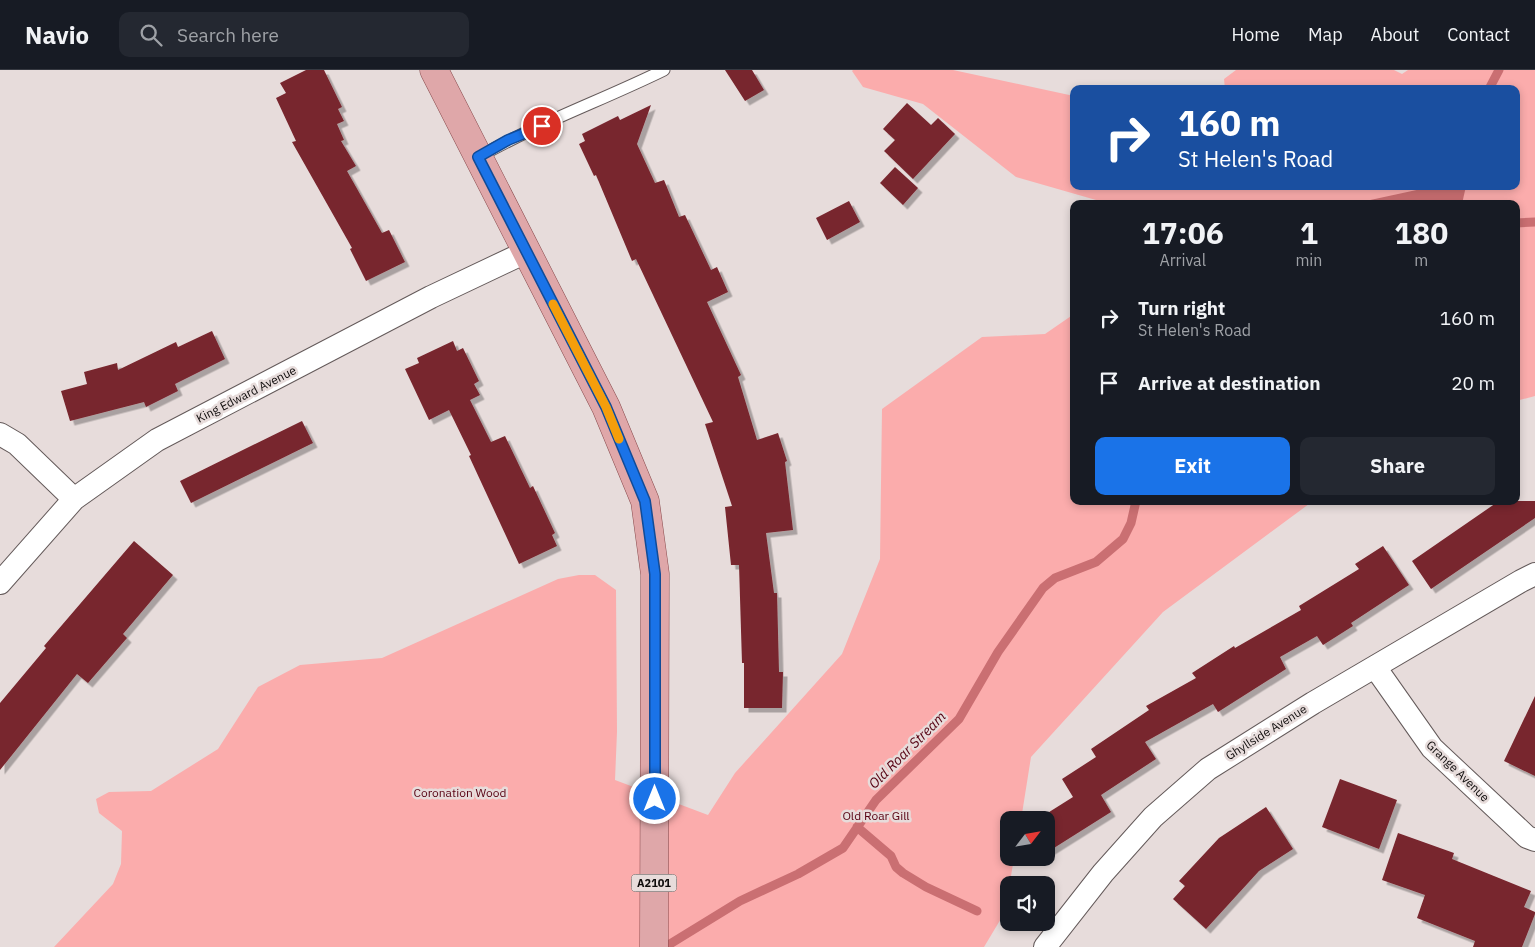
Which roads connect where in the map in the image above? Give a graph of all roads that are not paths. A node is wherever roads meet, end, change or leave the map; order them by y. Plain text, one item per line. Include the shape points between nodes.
1 (434, 70) edge
2 (664, 70) edge
3 (478, 157) junction
4 (526, 252) junction
5 (0, 434) edge
6 (74, 499) junction
7 (1535, 574) edge
8 (0, 583) edge
9 (1375, 667) junction
10 (1535, 840) edge
11 (654, 947) edge
12 (1045, 947) edge

1 - 3 main road, A2101
2 - 3 lane via 508,140
3 - 4 main road, A2101
4 - 6 street, King Edward Avenue via 431,297 157,440
4 - 11 main road, A2101 via 606,407 645,501 655,574
5 - 6 street via 17,444
6 - 8 street, King Edward Avenue
7 - 9 street, Ghyllside Avenue
9 - 10 street, Grange Avenue via 1432,748
9 - 12 street, Ghyllside Avenue via 1208,769 1153,817 1103,873

